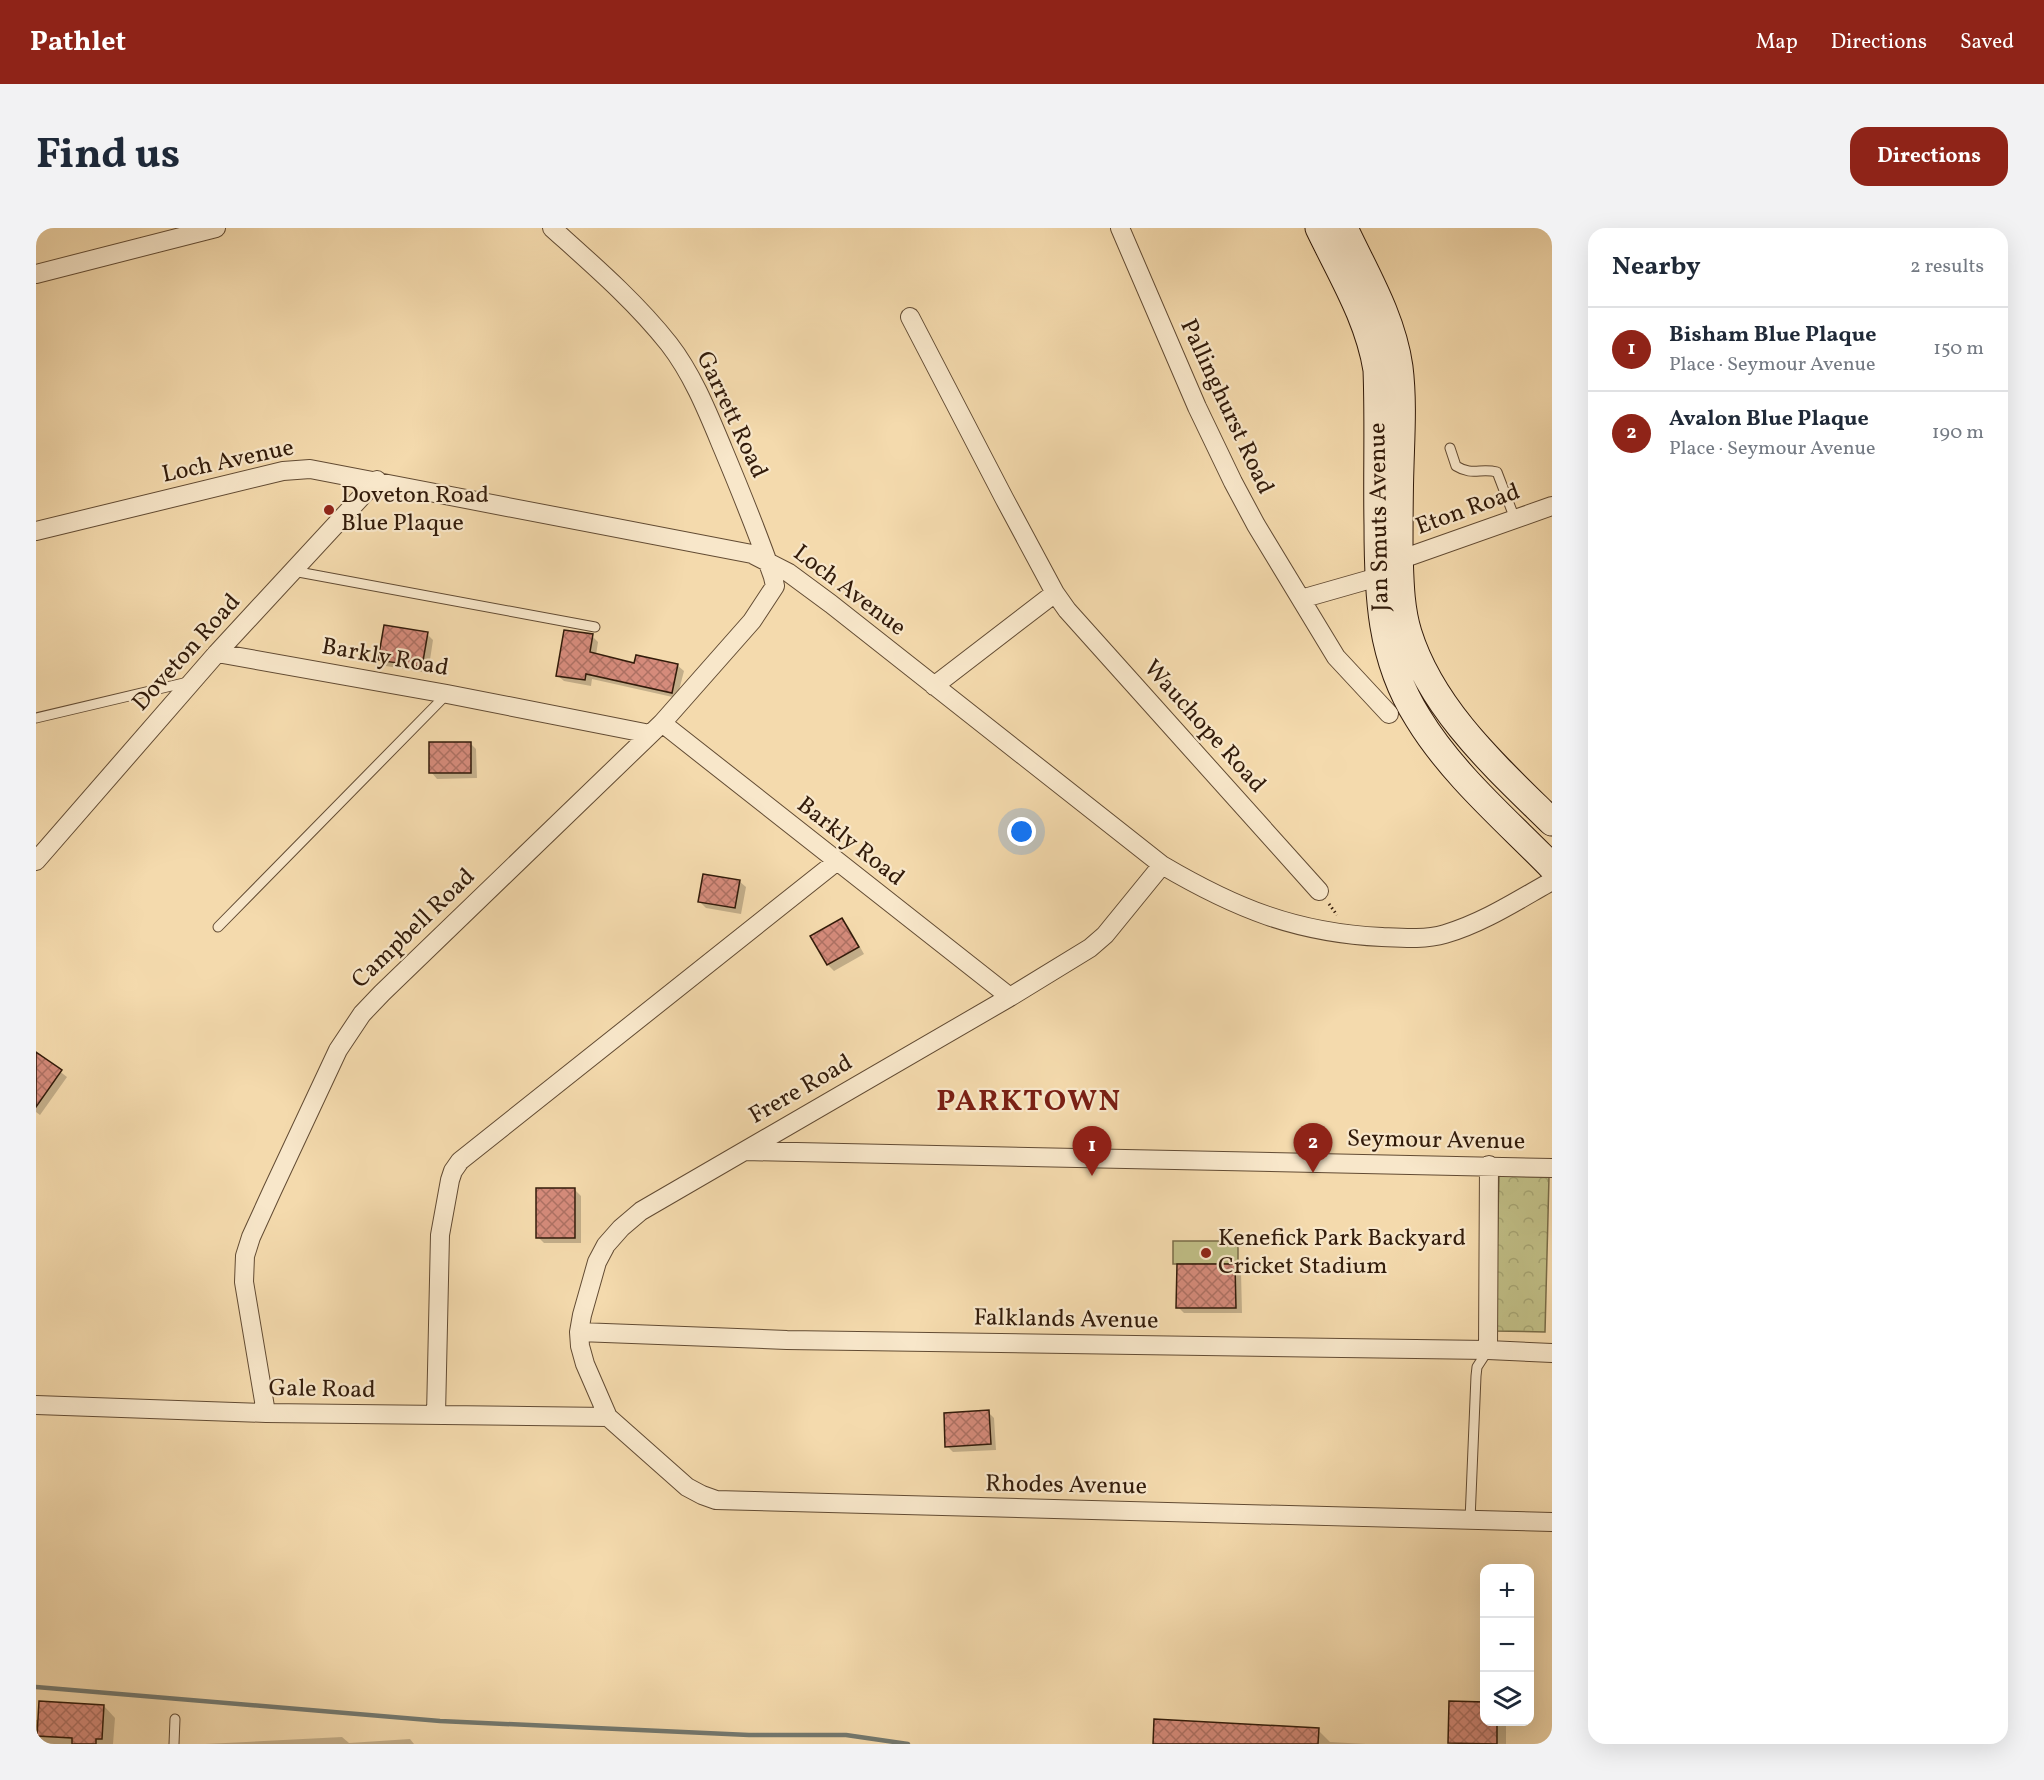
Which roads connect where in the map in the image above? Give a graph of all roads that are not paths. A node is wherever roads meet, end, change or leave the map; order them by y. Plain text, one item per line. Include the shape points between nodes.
1 (216, 228) edge
2 (552, 228) edge
3 (1120, 228) edge
4 (1319, 228) edge
5 (1344, 228) edge
6 (36, 274) edge
7 (910, 318) dead end
8 (1450, 448) dead end
9 (377, 480) junction
10 (1552, 506) edge
11 (1515, 519) junction
12 (36, 531) edge
13 (1400, 560) junction
14 (768, 561) junction
15 (293, 571) junction
16 (1378, 577) junction
17 (1055, 593) junction
18 (1301, 600) junction
19 (595, 627) dead end
20 (217, 652) junction
21 (193, 681) junction
22 (934, 686) junction
23 (447, 694) junction
24 (1389, 714) dead end
25 (36, 718) edge
26 (656, 729) junction
27 (1552, 822) edge
28 (36, 861) edge
29 (837, 862) junction
30 (1162, 866) junction
31 (1552, 867) edge
32 (1552, 881) edge
33 (1319, 891) dead end
34 (218, 927) dead end
35 (1010, 997) junction
36 (744, 1151) junction
37 (1489, 1165) junction
38 (1552, 1168) edge
39 (579, 1332) junction
40 (1488, 1350) junction
41 (1552, 1353) edge
42 (36, 1405) edge
43 (266, 1413) junction
44 (436, 1415) junction
45 (608, 1417) junction
46 (1470, 1520) junction
47 (1552, 1522) edge
48 (175, 1719) dead end
49 (174, 1744) edge

1 - 6 street
2 - 14 street, Garrett Road via 599,270 670,345 702,399
3 - 18 street, Pallinghurst Road via 1233,483
4 - 16 main road, Jan Smuts Avenue via 1362,317 1377,370
5 - 13 main road, Jan Smuts Avenue via 1384,313 1397,358 1401,415
7 - 17 street, Wauchope Road
8 - 11 lane via 1456,466 1465,472 1497,472
9 - 12 street, Loch Avenue via 297,469
9 - 14 street, Loch Avenue via 715,546
9 - 15 street, Doveton Road
10 - 11 street, Eton Road
11 - 13 street, Eton Road
13 - 27 main road, Jan Smuts Avenue via 1401,600 1408,633 1430,682 1493,764
14 - 22 street, Loch Avenue via 831,604
14 - 26 street, Campbell Road via 775,586 772,592 752,621
15 - 19 lane
15 - 20 street, Doveton Road
16 - 18 street
16 - 31 main road, Jan Smuts Avenue via 1381,617 1390,651 1404,694 1417,717 1466,779
17 - 22 street
17 - 33 street, Wauchope Road
18 - 24 street, Pallinghurst Road via 1336,657
20 - 21 street, Doveton Road
20 - 23 street, Barkly Road
21 - 25 lane
21 - 28 street, Doveton Road
22 - 30 street, Loch Avenue
23 - 26 street, Barkly Road
23 - 34 lane
26 - 29 street, Barkly Road
26 - 43 street, Campbell Road via 382,993 338,1050 245,1256 244,1282
29 - 35 street, Barkly Road
29 - 44 street via 460,1161 450,1180 440,1235
30 - 32 street, Loch Avenue via 1244,908 1287,924 1353,936 1394,938 1428,938 1472,924
30 - 35 street, Frere Road via 1105,935
35 - 36 street, Frere Road
36 - 37 street, Seymour Avenue
36 - 39 street, Frere Road via 641,1211 621,1228 597,1262
37 - 38 street, Seymour Avenue
37 - 40 street
39 - 40 street, Falklands Avenue via 787,1340
39 - 45 street, Frere Road via 585,1364
40 - 41 street, Falklands Avenue
40 - 46 lane via 1476,1376
42 - 43 street, Gale Road
43 - 44 street, Gale Road
44 - 45 street, Gale Road
45 - 46 street, Rhodes Avenue via 687,1487 716,1500
46 - 47 street, Rhodes Avenue
48 - 49 lane

